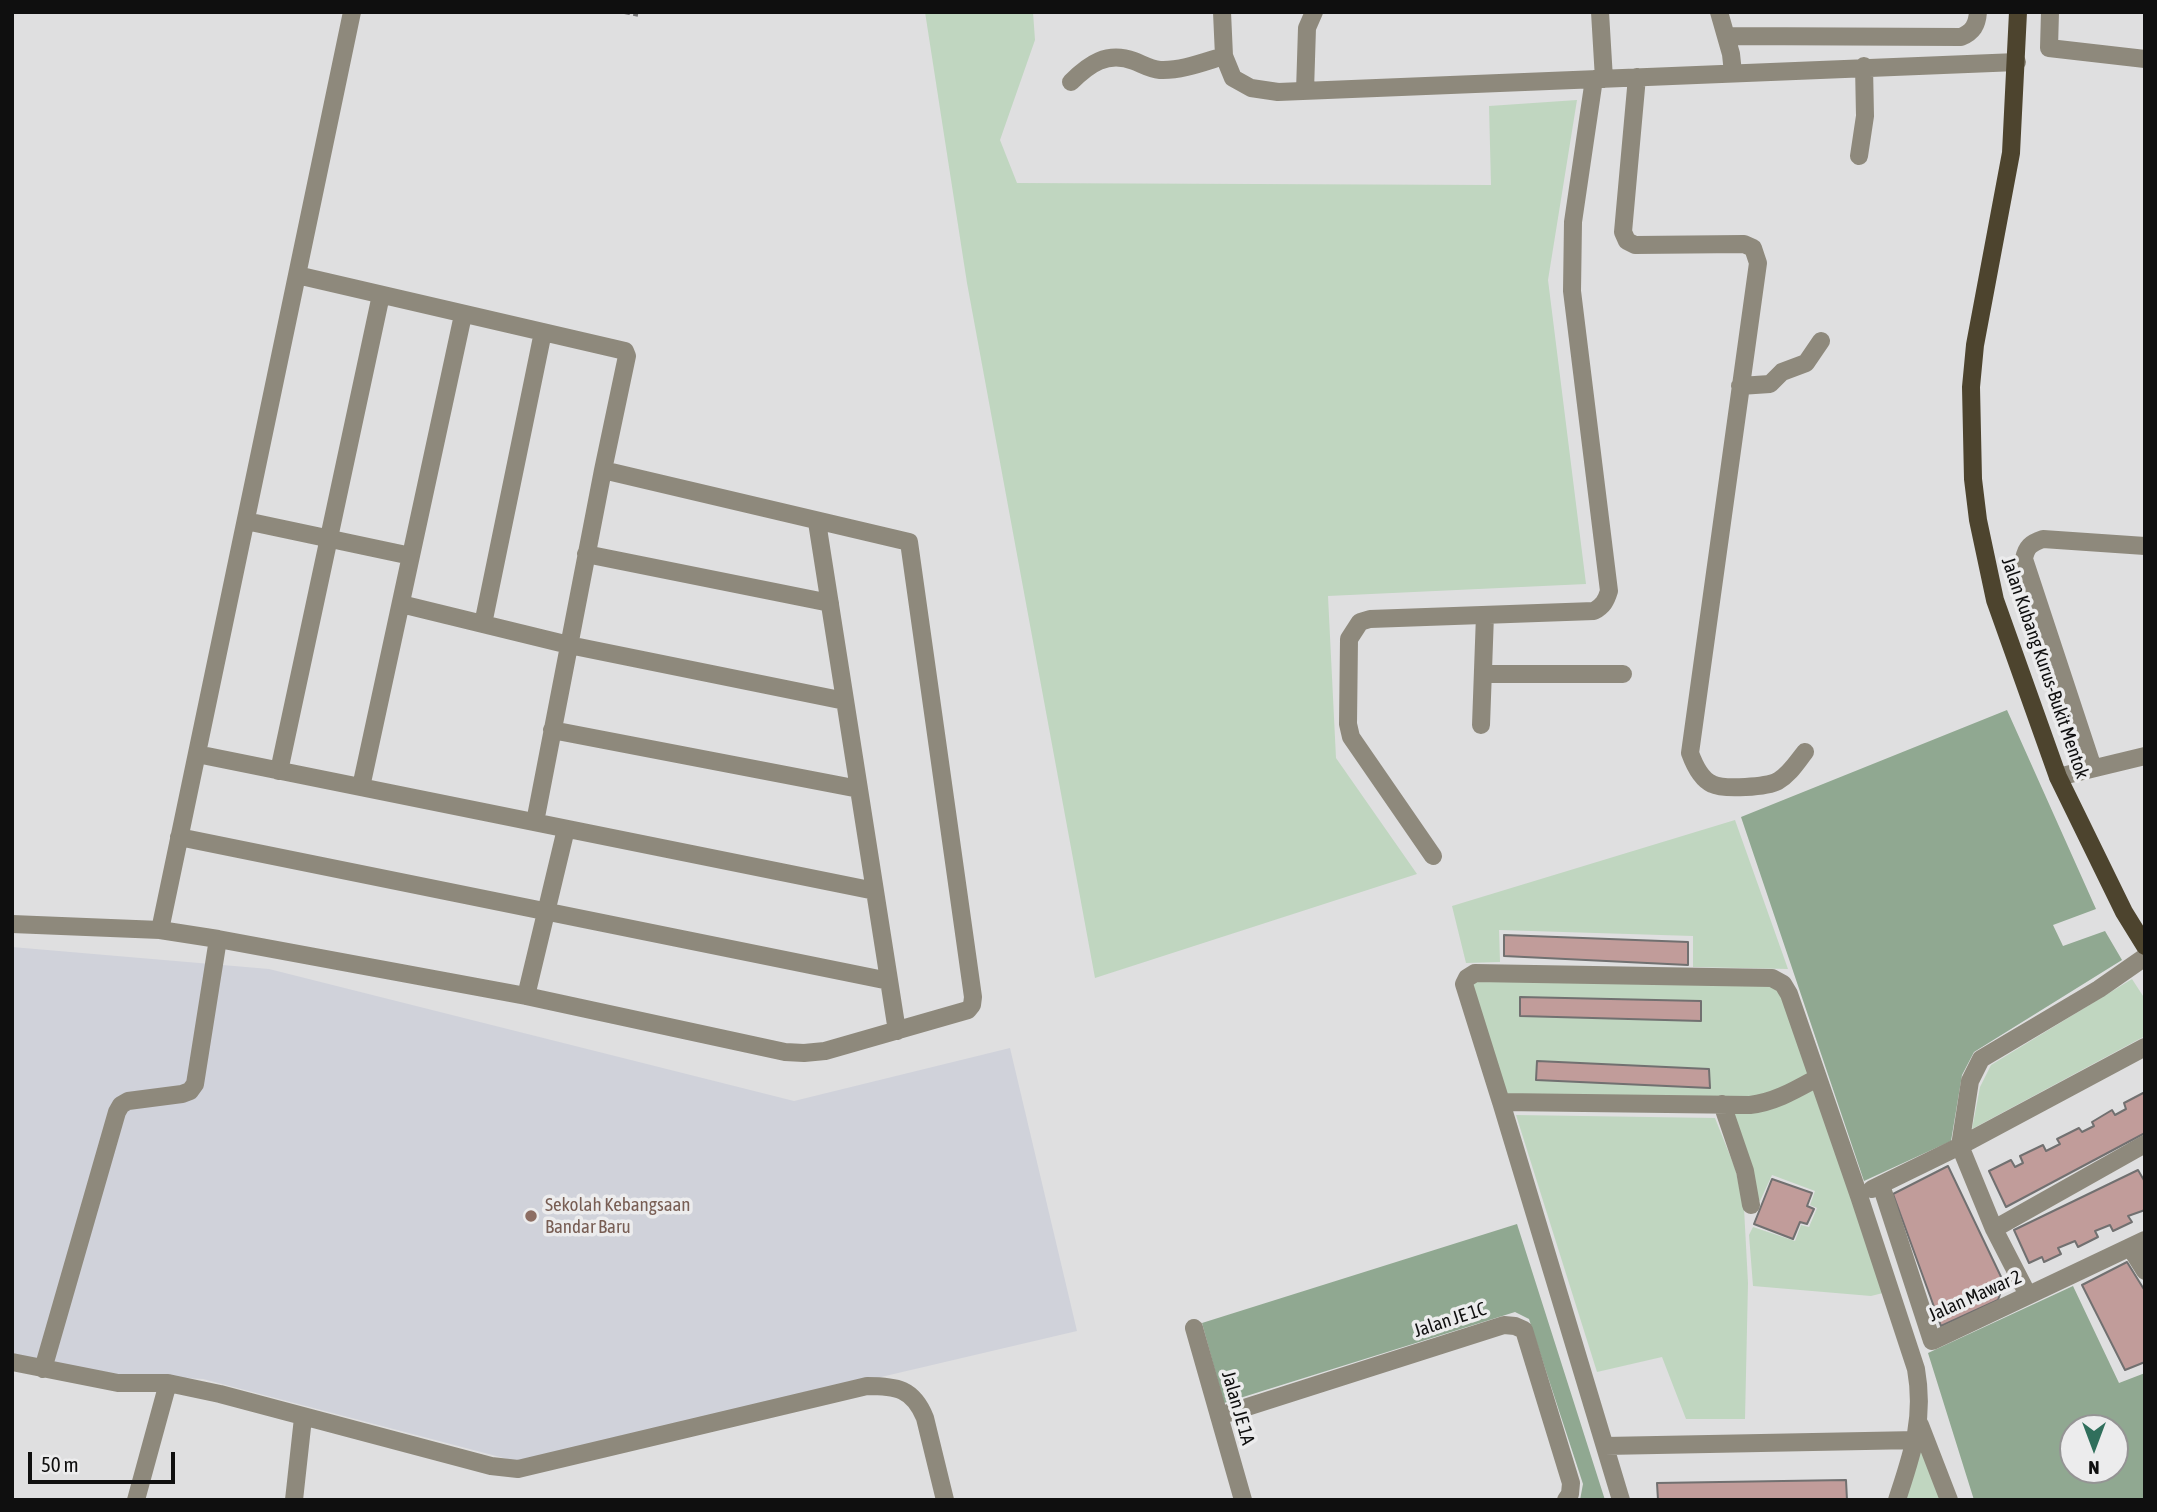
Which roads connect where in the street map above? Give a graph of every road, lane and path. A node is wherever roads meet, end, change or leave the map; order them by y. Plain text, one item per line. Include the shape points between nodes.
1 (352, 12) edge
2 (623, 12) edge
3 (1222, 12) edge
4 (1314, 12) edge
5 (1600, 12) edge
6 (1719, 12) edge
7 (1978, 12) edge
8 (2018, 12) edge
9 (2050, 12) edge
10 (638, 15) dead end
11 (1726, 36) junction
12 (1224, 56) junction
13 (2145, 59) edge
14 (2017, 62) junction
15 (1864, 66) junction
16 (1733, 73) junction
17 (1637, 77) junction
18 (1599, 79) junction
19 (1071, 82) dead end
20 (1305, 92) junction
21 (1859, 156) dead end
22 (298, 275) junction
23 (381, 295) junction
24 (463, 314) junction
25 (543, 332) junction
26 (1821, 341) dead end
27 (1740, 386) junction
28 (603, 470) junction
29 (246, 521) junction
30 (817, 522) junction
31 (329, 539) junction
32 (2145, 546) edge
33 (586, 554) junction
34 (411, 556) junction
35 (830, 603) junction
36 (401, 604) junction
37 (1485, 615) junction
38 (483, 624) junction
39 (569, 645) junction
40 (1483, 674) junction
41 (1623, 674) dead end
42 (845, 701) junction
43 (1481, 725) dead end
44 (552, 730) junction
45 (1805, 752) dead end
46 (197, 754) junction
47 (2145, 756) edge
48 (2093, 768) junction
49 (279, 771) junction
50 (2058, 777) junction
51 (361, 787) junction
52 (859, 789) junction
53 (535, 822) junction
54 (566, 828) junction
55 (179, 837) junction
56 (1433, 856) dead end
57 (875, 891) junction
58 (547, 912) junction
59 (12, 924) edge
60 (160, 929) junction
61 (218, 939) junction
62 (2145, 946) edge
63 (2145, 957) edge
64 (889, 981) junction
65 (526, 996) junction
66 (897, 1031) junction
67 (2145, 1046) edge
68 (1817, 1078) junction
69 (1501, 1102) junction
70 (1722, 1104) junction
71 (2145, 1144) edge
72 (1959, 1146) junction
73 (1881, 1185) junction
74 (1859, 1196) junction
75 (1751, 1205) dead end
76 (1994, 1228) junction
77 (2137, 1243) edge
78 (2145, 1271) edge
79 (2028, 1295) junction
80 (1194, 1328) dead end
81 (12, 1363) edge
82 (43, 1369) junction
83 (168, 1383) junction
84 (1219, 1416) junction
85 (303, 1418) junction
86 (1918, 1420) junction
87 (1917, 1440) junction
88 (1605, 1446) junction
89 (136, 1500) edge
90 (294, 1500) edge
91 (945, 1500) edge
92 (1243, 1500) edge
93 (1566, 1500) edge
94 (1621, 1500) edge
95 (1897, 1500) edge
96 (1949, 1500) edge

1 - 22 street
2 - 10 path
3 - 12 street
4 - 20 street via 1307,28
5 - 18 street
6 - 11 street
7 - 11 street via 1972,32 1962,37
8 - 14 main road, Jalan Kubang Kurus-Bukit Mentok
9 - 13 street via 2049,48
11 - 16 street
12 - 19 street via 1157,70 1125,58 1101,59
12 - 20 street via 1233,78 1251,88
14 - 15 street
14 - 50 main road, Jalan Kubang Kurus-Bukit Mentok via 2011,153 1975,345 1973,480 1995,600
15 - 16 street
15 - 21 street via 1865,116
16 - 17 street
17 - 18 street
17 - 27 street via 1623,232 1635,245 1732,243 1753,248 1758,263
18 - 20 street
18 - 37 street via 1573,222 1572,291 1609,590 1602,606 1594,611
22 - 23 street
22 - 29 street
23 - 24 street
23 - 31 street
24 - 25 street
24 - 34 street
25 - 28 street via 625,351
25 - 38 street
26 - 27 street via 1806,363 1782,372 1770,384
27 - 45 street via 1690,753 1712,785 1727,787 1776,782
28 - 30 street
28 - 33 street
29 - 31 street
29 - 46 street
30 - 35 street
30 - 66 street via 909,541 974,997 968,1010
31 - 34 street
31 - 49 street
32 - 48 street via 2043,539 2026,550 2024,559
33 - 35 street
33 - 39 street
34 - 36 street
35 - 42 street
36 - 38 street
36 - 51 street
37 - 40 street
37 - 56 street via 1370,620 1360,622 1349,639 1351,737
38 - 39 street
39 - 42 street
39 - 44 street
40 - 41 street
40 - 43 street
42 - 52 street
44 - 52 street
44 - 53 street
46 - 49 street
46 - 55 street
47 - 48 street
48 - 50 street
49 - 51 street
50 - 62 main road, Jalan Kubang Kurus-Bukit Mentok via 2123,912
51 - 53 street
52 - 57 street
53 - 54 street
54 - 57 street
54 - 58 street
55 - 58 street
55 - 60 street
57 - 64 street
58 - 64 street
58 - 65 street
59 - 60 street
60 - 61 street
61 - 65 street
61 - 82 street via 195,1084 182,1094 128,1101 117,1112
63 - 72 street via 1981,1059 1970,1081
64 - 66 street
65 - 66 street via 785,1052 825,1051
67 - 72 street
68 - 69 street via 1789,994 1772,978 1475,973 1464,984
68 - 70 street via 1766,1103
68 - 74 street
69 - 70 street
69 - 88 street
70 - 75 street via 1745,1171
71 - 76 street
72 - 73 street
72 - 76 street
73 - 74 street
73 - 79 street, Jalan Mawar 2 via 1933,1341
74 - 86 street via 1916,1369
76 - 79 street
77 - 78 street
77 - 79 street, Jalan Mawar 2
80 - 84 street, Jalan JE 1A
81 - 82 street
82 - 83 street via 118,1383
83 - 85 street
83 - 89 street
84 - 92 street, Jalan JE 1A
84 - 93 street, Jalan JE 1C via 1504,1325 1515,1326 1524,1331 1571,1483
85 - 90 street
85 - 91 street via 518,1469 867,1386 887,1386 912,1396 920,1406
86 - 87 street
86 - 96 street
87 - 88 street
87 - 95 street
88 - 94 street

